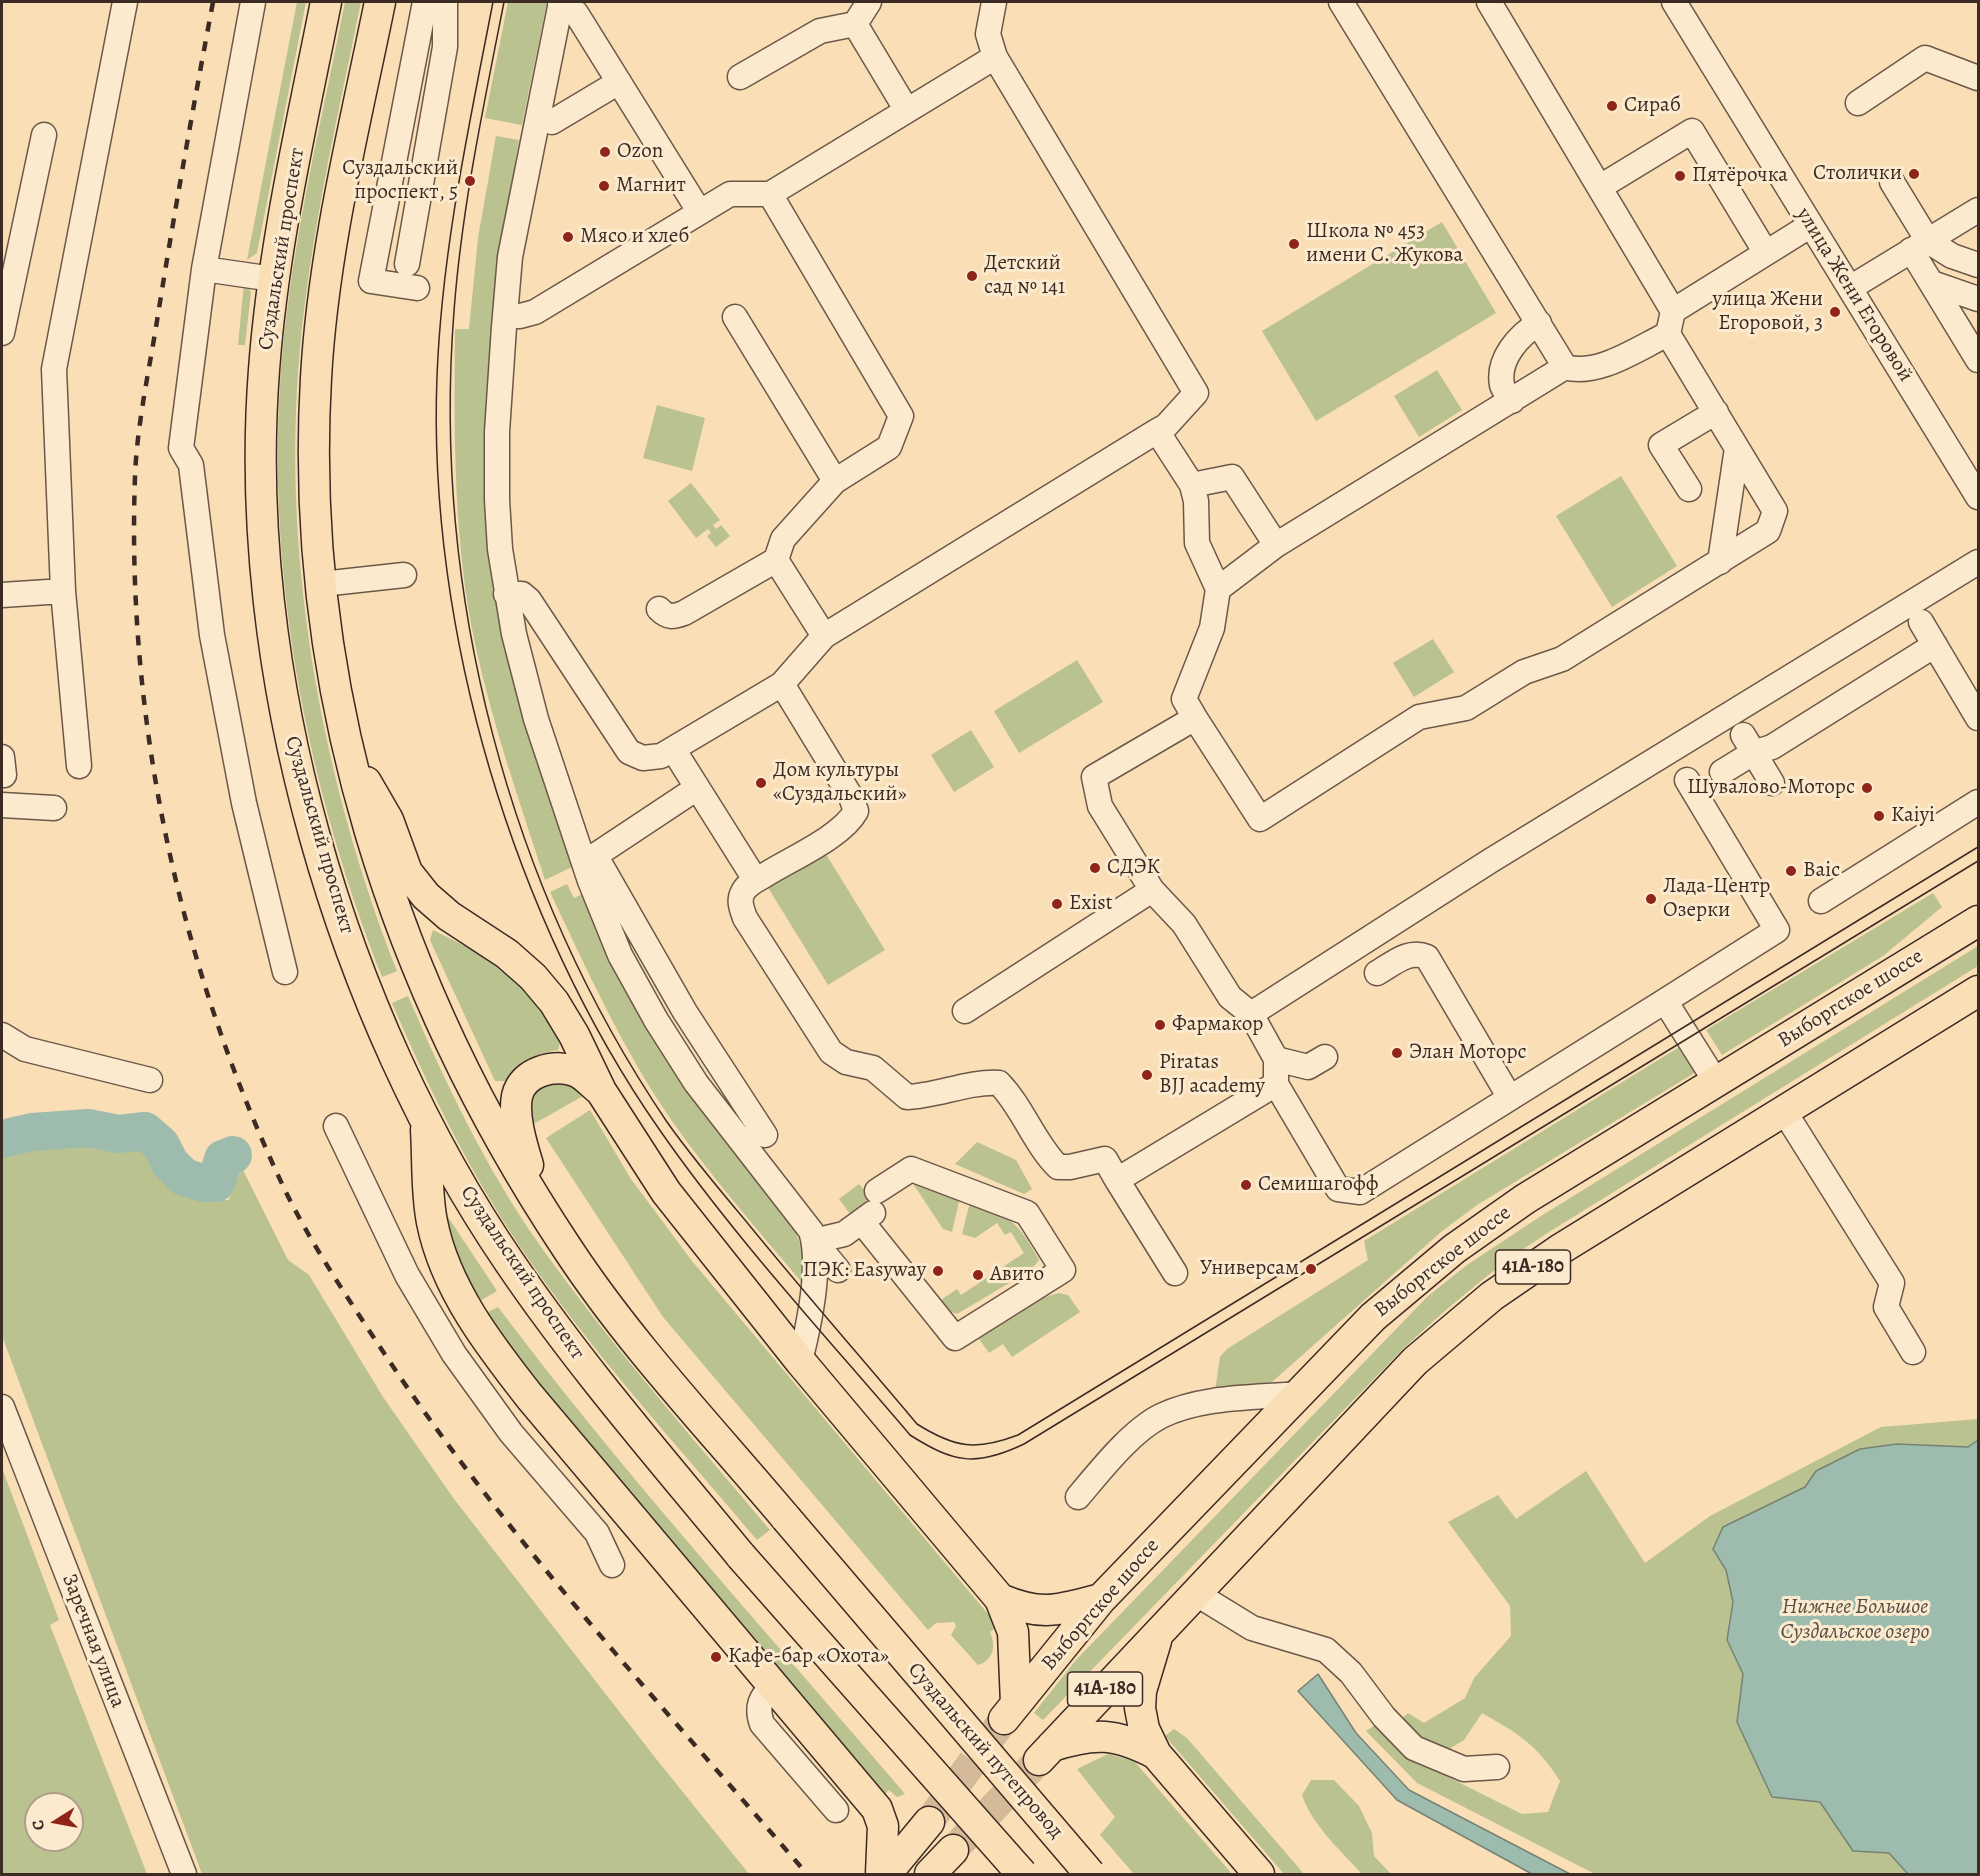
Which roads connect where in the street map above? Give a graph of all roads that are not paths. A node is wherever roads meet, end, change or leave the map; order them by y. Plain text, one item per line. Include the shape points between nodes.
1 (125, 2) edge
2 (253, 2) edge
3 (326, 2) edge
4 (380, 2) edge
5 (425, 2) edge
6 (443, 2) edge
7 (869, 2) edge
8 (994, 2) edge
9 (1341, 2) edge
10 (1489, 2) edge
11 (1674, 2) edge
12 (560, 3) edge
13 (855, 24) junction
14 (995, 57) junction
15 (740, 77) dead end
16 (1978, 78) edge
17 (619, 82) junction
18 (1858, 103) dead end
19 (906, 109) junction
20 (552, 122) dead end
21 (44, 135) dead end
22 (1892, 182) dead end
23 (1600, 187) junction
24 (770, 194) junction
25 (1978, 210) edge
26 (699, 211) junction
27 (1811, 225) junction
28 (1919, 246) junction
29 (1766, 253) junction
30 (407, 264) dead end
31 (1978, 265) edge
32 (204, 269) junction
33 (273, 279) junction
34 (1932, 283) junction
35 (417, 288) dead end
36 (1850, 288) junction
37 (1978, 299) edge
38 (1673, 311) junction
39 (505, 315) junction
40 (735, 317) dead end
41 (1539, 323) junction
42 (2, 333) edge
43 (1668, 334) junction
44 (1978, 360) edge
45 (1565, 366) junction
46 (1512, 401) junction
47 (1716, 412) junction
48 (1157, 431) junction
49 (1737, 448) junction
50 (834, 481) junction
51 (1192, 485) junction
52 (1689, 489) dead end
53 (1978, 496) edge
54 (1275, 545) junction
55 (776, 560) junction
56 (1720, 562) junction
57 (1978, 562) edge
58 (404, 575) dead end
59 (322, 584) junction
60 (1218, 589) junction
61 (63, 591) junction
62 (506, 594) junction
63 (2, 595) edge
64 (659, 609) dead end
65 (1921, 622) dead end
66 (824, 636) junction
67 (1935, 645) junction
68 (782, 684) junction
69 (1975, 703) edge
70 (1195, 718) junction
71 (1748, 744) junction
72 (346, 748) junction
73 (673, 749) junction
74 (79, 766) dead end
75 (1722, 772) dead end
76 (1687, 780) dead end
77 (1772, 783) dead end
78 (697, 788) junction
79 (1978, 802) edge
80 (2, 805) edge
81 (54, 808) dead end
82 (589, 859) junction
83 (750, 873) dead end
84 (1152, 890) junction
85 (1821, 901) dead end
86 (1978, 921) edge
87 (285, 972) dead end
88 (1377, 974) dead end
89 (1978, 991) edge
90 (1665, 1000) junction
91 (965, 1011) dead end
92 (1251, 1014) junction
93 (2, 1035) edge
94 (1325, 1057) dead end
95 (1276, 1059) junction
96 (150, 1080) dead end
97 (1716, 1082) junction
98 (1276, 1084) junction
99 (601, 1091) junction
100 (1510, 1098) junction
101 (1785, 1111) junction
102 (425, 1121) junction
103 (336, 1126) dead end
104 (765, 1135) dead end
105 (1117, 1180) junction
106 (536, 1196) junction
107 (871, 1208) junction
108 (814, 1241) junction
109 (838, 1270) dead end
110 (1175, 1273) dead end
111 (1912, 1352) dead end
112 (800, 1361) junction
113 (1298, 1394) junction
114 (2, 1407) edge
115 (1078, 1497) dead end
116 (625, 1509) junction
117 (597, 1533) junction
118 (612, 1565) dead end
119 (1195, 1593) junction
120 (1000, 1599) junction
121 (1101, 1599) junction
122 (1158, 1632) junction
123 (774, 1685) junction
124 (1156, 1754) junction
125 (1497, 1767) dead end
126 (836, 1810) dead end
127 (929, 1822) tunnel mouth
128 (953, 1850) tunnel mouth
129 (184, 1875) edge
130 (881, 1875) edge
131 (886, 1875) edge
132 (930, 1875) edge
133 (1022, 1875) edge
134 (1090, 1875) edge
135 (1259, 1875) edge

1 - 61 street via 54,369
2 - 32 street
3 - 33 main road, Суздальский проспект
4 - 59 main road via 322,315 313,446
5 - 35 street via 371,281
6 - 30 street via 444,47
7 - 13 street
8 - 14 street via 988,34
9 - 41 street
10 - 23 street
11 - 27 street, улица Жени Егоровой
12 - 17 street via 576,13
12 - 39 street via 510,257
13 - 15 street via 820,31
13 - 19 street
14 - 19 street
14 - 48 street via 1196,393
16 - 18 street via 1925,58
17 - 20 street
17 - 26 street
19 - 24 street
21 - 42 street
22 - 28 street
23 - 29 street via 1692,131
23 - 38 street
24 - 26 street via 730,194
24 - 50 street via 900,416 889,447
25 - 28 street
26 - 39 street via 535,312
27 - 29 street
27 - 36 street, улица Жени Егоровой
28 - 31 street
28 - 34 street
28 - 36 street
29 - 38 street
32 - 33 street
32 - 87 street via 181,448 191,465 212,635 244,802
33 - 102 main road, Суздальский проспект via 263,371 262,519 285,705 301,782 353,956
34 - 37 street
34 - 44 street
36 - 53 street, улица Жени Егоровой
38 - 43 street
39 - 62 street via 497,500
40 - 50 street
41 - 45 street
41 - 46 street via 1511,348 1503,369 1502,386
43 - 45 street via 1601,366 1577,370
43 - 47 street
45 - 46 street
46 - 54 street
47 - 49 street
47 - 52 street via 1661,445
48 - 51 street
48 - 66 street
49 - 56 street
49 - 56 street via 1774,511 1768,531
50 - 55 street via 783,540
51 - 54 street via 1232,477
51 - 60 street via 1197,543
54 - 60 street
55 - 64 street via 684,613 666,616
55 - 66 street
56 - 70 street via 1562,659 1524,672 1466,708 1419,717 1260,819
57 - 92 street via 1490,861
58 - 59 street
59 - 72 main road
60 - 70 street via 1212,628 1184,699
61 - 63 street
61 - 74 street
62 - 73 street via 522,594 529,600 628,752 643,758 661,756
62 - 82 street via 536,719
65 - 67 street
66 - 68 street
67 - 69 street
67 - 71 street via 1772,747
68 - 73 street
68 - 105 street via 856,811 850,822 755,881 743,891 740,904 745,918 831,1052 846,1062 873,1068 907,1097 983,1082 999,1083 1058,1167 1105,1159
70 - 84 street via 1094,777 1100,806
71 - 75 street
71 - 77 street
72 - 99 main road via 388,820 407,872 449,916 507,954 533,977 569,1027
72 - 106 main road via 403,937 487,1113
73 - 78 street
76 - 90 street via 1777,930
78 - 82 street
78 - 83 street
79 - 85 street
80 - 81 street
82 - 104 street
82 - 108 street via 620,955 656,1020 696,1083 811,1231
84 - 91 street
84 - 92 street via 1184,924 1230,997
86 - 97 main road, Выборгское шоссе / 41А-180
88 - 100 street via 1407,955 1418,953 1427,957
89 - 101 main road, 41А-180
90 - 97 street
90 - 100 street
92 - 95 street
93 - 96 street via 25,1049
94 - 95 street via 1308,1067
95 - 98 street
97 - 113 main road, Выборгское шоссе / 41А-180 via 1525,1199 1454,1249 1373,1317
98 - 100 street via 1338,1189 1360,1192
98 - 105 street
99 - 106 main road via 578,1072 562,1068 549,1068 523,1083 517,1095 517,1108
99 - 112 main road via 666,1192
101 - 111 street via 1892,1283 1886,1307
101 - 119 main road, 41А-180 via 1559,1250 1492,1296 1415,1361
102 - 116 main road via 432,1222 446,1268 468,1311 498,1356
102 - 133 main road, Суздальский проспект, bridge via 468,1199 550,1320 597,1381 741,1556
103 - 117 street via 407,1275 454,1354 511,1433
105 - 110 street
106 - 134 main road, Суздальский путепровод, bridge via 567,1248 628,1329
107 - 107 street via 955,1338 1063,1270 1027,1213 911,1169
107 - 108 street via 844,1234
108 - 109 street
108 - 112 street via 812,1300
112 - 120 main road
113 - 115 street via 1208,1402 1159,1417 1105,1465
113 - 121 main road, Выборгское шоссе / 41А-180
114 - 129 street, Заречная улица
116 - 117 street
116 - 123 main road via 712,1627
117 - 118 street
119 - 122 main road, 41А-180
119 - 125 street via 1252,1628 1326,1650 1351,1672 1384,1717 1414,1748 1464,1769
120 - 121 main road via 1023,1609 1049,1611
120 - 121 main road, Выборгское шоссе / 41А-180 via 1013,1632 1010,1712
122 - 124 main road via 1140,1708 1144,1729
122 - 124 main road, 41А-180 via 1045,1753 1076,1738 1111,1736
123 - 126 street via 759,1703 762,1724
123 - 130 main road via 877,1809 883,1826
124 - 135 main road
127 - 131 main road
128 - 132 main road

